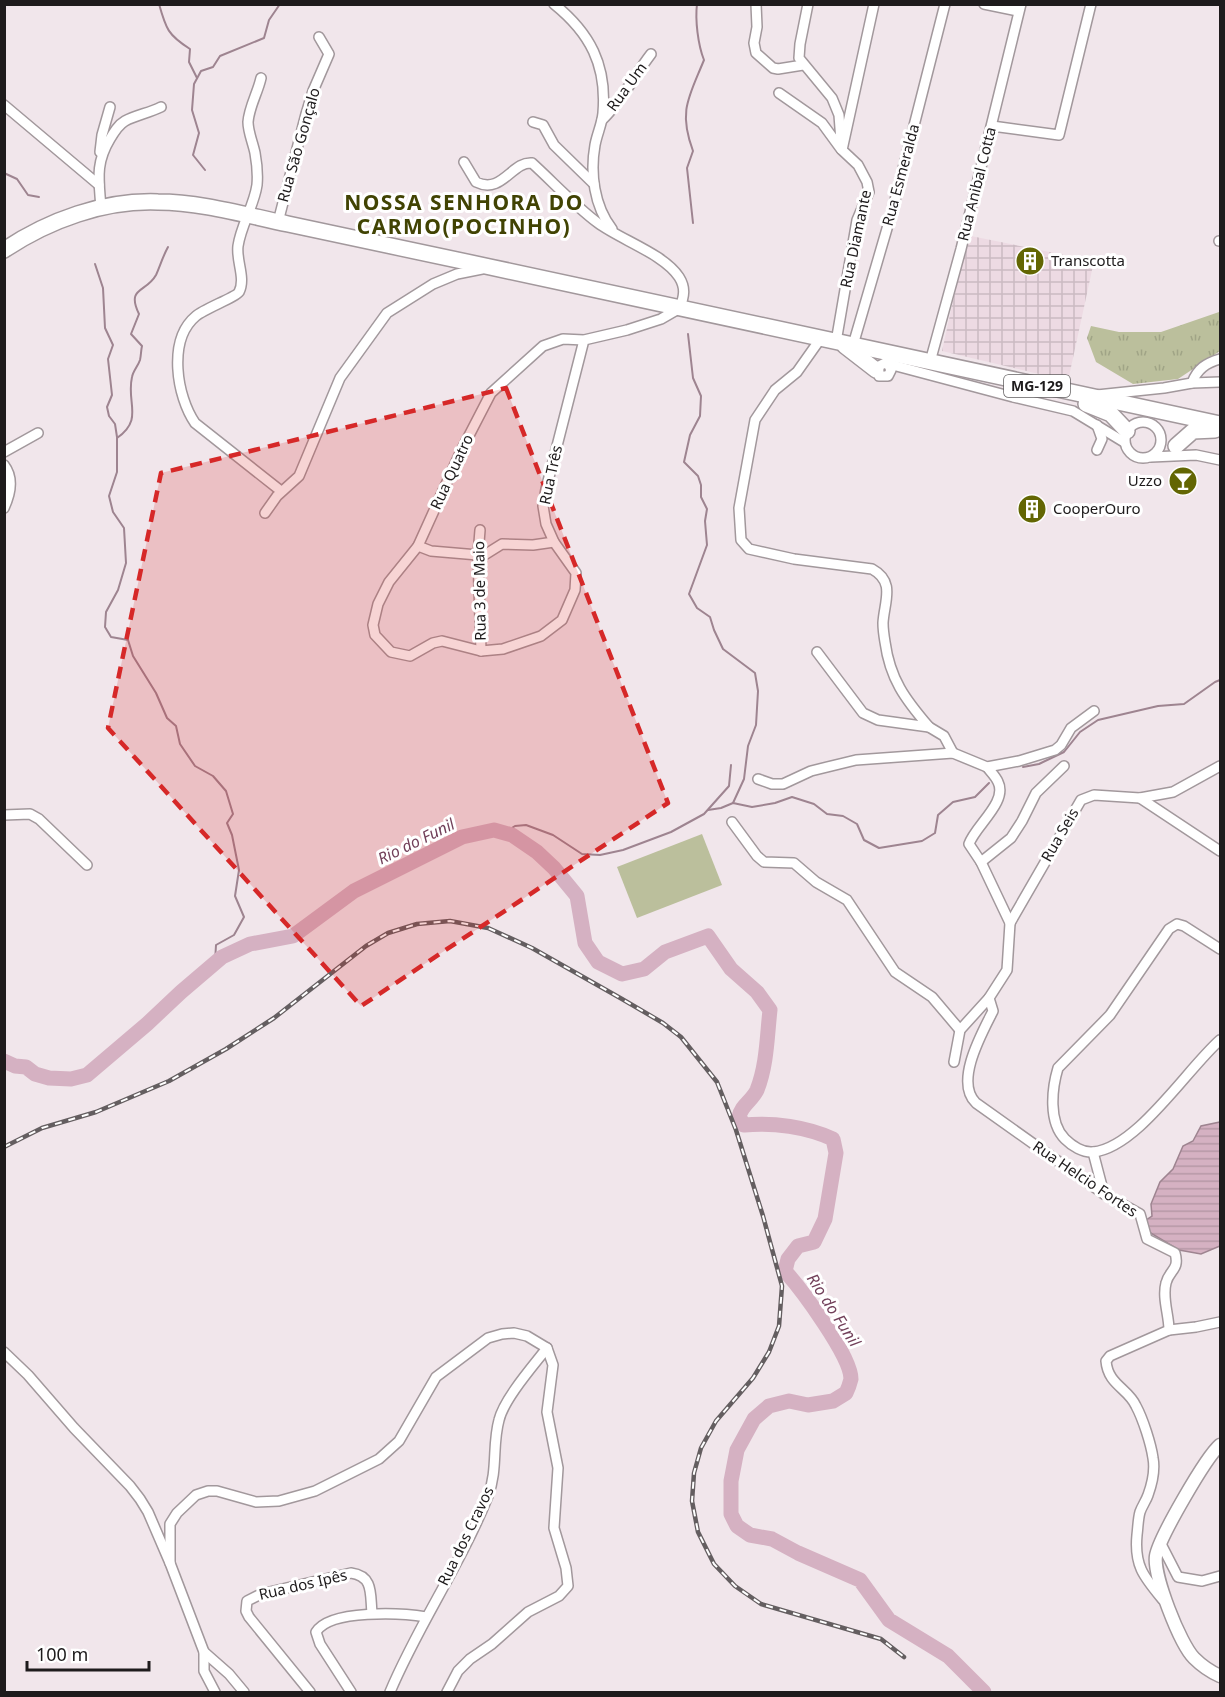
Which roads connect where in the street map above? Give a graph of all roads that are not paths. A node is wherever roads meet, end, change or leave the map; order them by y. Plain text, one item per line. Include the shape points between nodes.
1 (570, 4) edge
2 (756, 4) edge
3 (808, 4) edge
4 (874, 4) edge
5 (945, 4) edge
6 (984, 4) edge
7 (1091, 4) edge
8 (557, 7) edge
9 (1020, 8) edge
10 (319, 37) dead end
11 (651, 54) dead end
12 (803, 65) junction
13 (261, 78) dead end
14 (779, 93) dead end
15 (4, 105) edge
16 (110, 107) dead end
17 (160, 107) dead end
18 (602, 120) junction
19 (534, 122) dead end
20 (992, 126) junction
21 (842, 150) junction
22 (101, 154) junction
23 (464, 162) dead end
24 (594, 184) junction
25 (99, 185) junction
26 (101, 208) junction
27 (247, 215) junction
28 (278, 222) junction
29 (616, 235) junction
30 (4, 250) edge
31 (490, 267) junction
32 (680, 308) junction
33 (584, 340) junction
34 (838, 342) junction
35 (1221, 359) edge
36 (930, 362) junction
37 (885, 369) joint
38 (1221, 382) edge
39 (1192, 383) junction
40 (1035, 386) junction
41 (1086, 396) junction
42 (1148, 409) junction
43 (1099, 417) junction
44 (1221, 424) edge
45 (1221, 430) edge
46 (1193, 431) junction
47 (1124, 432) junction
48 (38, 433) dead end
49 (1161, 438) junction
50 (1176, 446) junction
51 (1097, 450) dead end
52 (4, 452) edge
53 (1196, 455) junction
54 (1150, 457) junction
55 (1221, 460) edge
56 (4, 465) edge
57 (282, 491) junction
58 (4, 508) edge
59 (265, 513) dead end
60 (480, 530) dead end
61 (554, 542) junction
62 (418, 546) junction
63 (478, 557) junction
64 (481, 651) junction
65 (817, 652) dead end
66 (1094, 711) dead end
67 (930, 727) junction
68 (953, 753) junction
69 (1064, 766) dead end
70 (1221, 766) edge
71 (987, 767) junction
72 (758, 779) dead end
73 (1140, 798) junction
74 (4, 815) edge
75 (732, 822) dead end
76 (1221, 851) edge
77 (981, 862) junction
78 (87, 865) dead end
79 (1010, 923) junction
80 (1221, 949) edge
81 (989, 998) junction
82 (960, 1030) junction
83 (1221, 1040) edge
84 (954, 1062) dead end
85 (1093, 1152) junction
86 (1104, 1194) junction
87 (1221, 1322) edge
88 (1168, 1330) junction
89 (547, 1348) junction
90 (4, 1352) edge
91 (1221, 1445) edge
92 (1160, 1542) junction
93 (170, 1563) junction
94 (1221, 1576) edge
95 (1167, 1605) junction
96 (372, 1613) junction
97 (426, 1617) junction
98 (204, 1652) junction
99 (1221, 1677) edge
100 (214, 1692) edge
101 (244, 1692) edge
102 (310, 1692) edge
103 (351, 1692) edge
104 (390, 1692) edge
105 (447, 1692) edge

1 - 8 street
2 - 12 street via 756,52 773,68
3 - 12 street via 799,52
4 - 21 street
5 - 34 street, Rua Esmeralda via 893,208
6 - 9 street
7 - 20 street via 1059,135
8 - 18 street via 579,26 591,44 601,77
9 - 20 street, Rua Anibal Cotta
10 - 28 street, Rua São Gonçalo via 329,54 306,114
11 - 18 street, Rua Um
12 - 21 street via 836,105
13 - 27 street via 248,124 258,172
14 - 21 street, Rua Diamante via 822,123
15 - 25 street
16 - 22 street
17 - 22 street via 118,126
18 - 24 street via 594,152
19 - 24 street via 543,125 554,145
20 - 36 street, Rua Anibal Cotta
21 - 34 street, Rua Diamante via 858,165 869,192 857,220
22 - 25 street
23 - 29 street via 476,182 485,185 532,162 585,213
24 - 29 street via 603,217
25 - 26 street
26 - 27 main road, MG-129 via 158,202
26 - 30 main road, MG-129 via 44,227
27 - 28 main road, MG-129
27 - 57 street via 238,247 238,293 211,306 191,322 184,333 177,372 182,397 195,423
28 - 31 main road, MG-129
29 - 32 street via 667,263 684,289
31 - 32 main road, MG-129
31 - 57 street via 433,284 387,313 340,378 299,476
32 - 33 street, Rua Quatro via 661,319
32 - 34 main road, MG-129
33 - 61 street, Rua Três via 546,489 544,515
33 - 62 street, Rua Quatro via 563,339 543,346 496,387 461,451
34 - 36 main road, MG-129
34 - 37 main road
34 - 67 street via 775,390 755,420 739,508 741,540 749,549 881,573 887,592 883,622 890,666 900,691
35 - 39 street via 1209,362 1196,373
36 - 40 main road, MG-129
37 - 43 street via 905,369
38 - 39 street
39 - 41 street
40 - 41 main road, MG-129
40 - 43 main road
41 - 42 main road, MG-129
42 - 43 main road
42 - 44 main road, MG-129
43 - 47 main road via 1111,414
43 - 51 street via 1102,439
45 - 46 main road
46 - 50 main road
46 - 53 street
47 - 49 street via 1136,423 1149,422 1159,430
47 - 54 street via 1131,455
48 - 52 street
49 - 50 street
49 - 54 street via 1159,448
50 - 53 street
53 - 54 street
53 - 55 street
56 - 58 street via 10,474 11,488
57 - 59 street
60 - 63 street, Rua 3 de Maio
61 - 63 street via 502,544
61 - 64 street, Rua Três via 576,573 577,582 562,620 541,636 503,649
62 - 63 street
62 - 64 street, Rua Quatro via 382,592 374,618 375,635 391,652 403,656 442,641
63 - 64 street, Rua 3 de Maio
65 - 67 street via 868,716
66 - 71 street via 1071,728 1055,750
67 - 68 street via 944,735
68 - 71 street
68 - 72 street via 856,760 811,771 783,784
69 - 77 street via 1036,793 1011,838
70 - 73 street, Rua Seis via 1173,792
71 - 77 street via 999,783 1000,792 993,810 969,844
73 - 76 street
73 - 79 street, Rua Seis via 1094,795 1081,800
74 - 78 street via 30,814 39,819
75 - 82 street via 764,862 794,863 847,900 895,972 932,997
77 - 79 street
79 - 81 street, Rua Helcio Fortes via 1006,970
80 - 85 street via 1184,926 1177,924 1169,929 1110,1015 1059,1068 1055,1078 1056,1124 1076,1148
81 - 82 street
81 - 86 street, Rua Helcio Fortes via 993,1011 967,1079 970,1096
82 - 84 street
83 - 85 street via 1130,1135 1119,1144
85 - 86 street
86 - 88 street, Rua Helcio Fortes via 1140,1214 1148,1239 1175,1253 1175,1269 1166,1281
87 - 88 street
88 - 95 street via 1106,1361 1114,1382 1136,1404 1149,1440 1153,1473 1140,1512 1136,1554 1145,1578
89 - 93 street via 514,1333 495,1335 480,1343 436,1377 399,1441 388,1452 315,1491 264,1502 217,1491 196,1495 170,1524
89 - 97 street, Rua dos Cravos via 500,1414 496,1466 488,1496
89 - 105 street via 553,1365 548,1412 558,1468 554,1528 568,1586 559,1596 528,1612 470,1659
90 - 93 street via 130,1486 148,1512
91 - 92 street via 1206,1462
92 - 94 street via 1178,1577 1202,1581
92 - 95 street via 1157,1570
93 - 98 street
95 - 99 street via 1193,1657
96 - 97 street
96 - 102 street, Rua dos Ipês via 368,1582 351,1573 261,1594 247,1601 249,1617
96 - 103 street via 330,1622 316,1632
97 - 104 street, Rua dos Cravos
98 - 100 street via 204,1671
98 - 101 street

